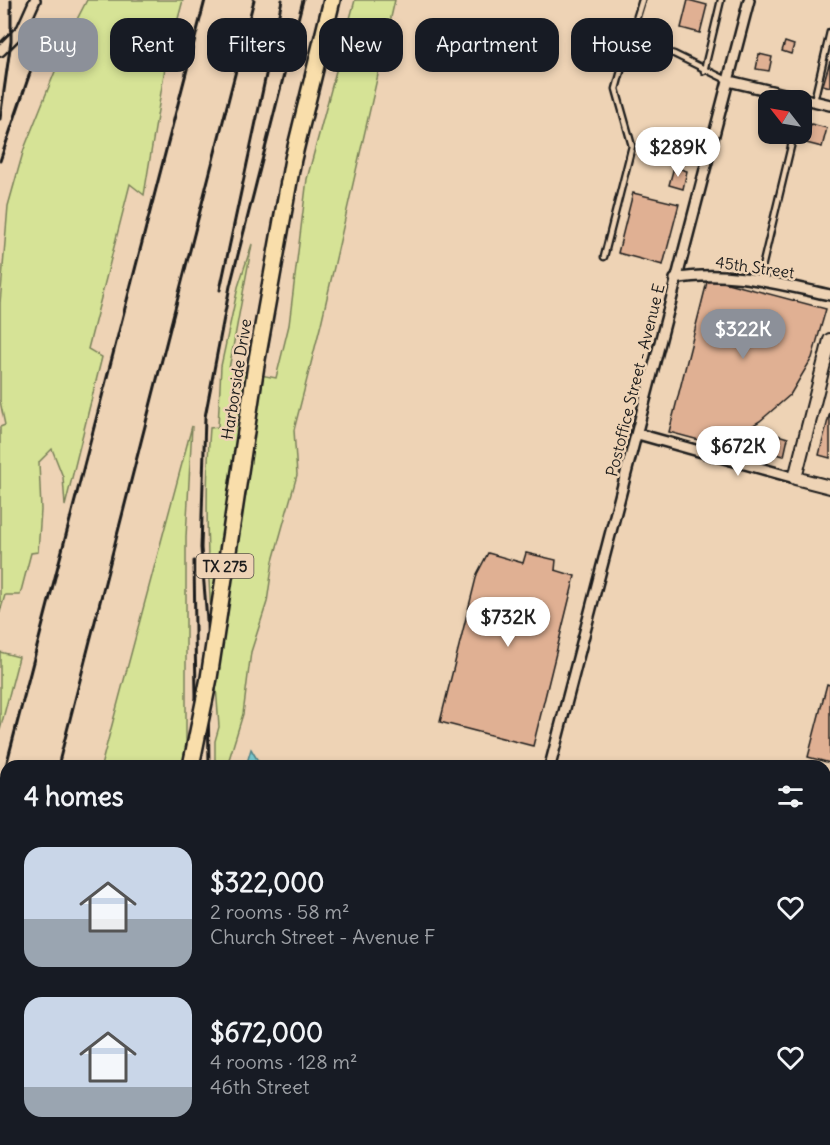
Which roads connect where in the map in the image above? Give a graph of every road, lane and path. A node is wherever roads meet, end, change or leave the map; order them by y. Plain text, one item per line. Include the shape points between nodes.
1 (35, 0) edge
2 (332, 0) edge
3 (642, 0) edge
4 (721, 0) edge
5 (749, 0) edge
6 (636, 18) edge
7 (830, 32) edge
8 (0, 51) edge
9 (673, 54) edge
10 (704, 71) junction
11 (621, 72) edge
12 (729, 81) junction
13 (762, 90) edge
14 (814, 101) joint
15 (830, 105) edge
16 (792, 144) edge
17 (604, 257) dead end
18 (675, 279) junction
19 (759, 280) junction
20 (830, 295) edge
21 (830, 340) edge
22 (638, 434) junction
23 (795, 478) junction
24 (830, 487) edge
25 (192, 760) edge
26 (552, 760) edge

1 - 8 street via 22,28
2 - 25 main road, Harborside Drive / TX 275, bridge via 293,159
3 - 6 lane
4 - 10 lane
5 - 12 street, Postoffice Street - Avenue E
7 - 14 lane
9 - 10 lane
10 - 12 lane
11 - 17 lane via 616,89 632,146
12 - 13 street
12 - 18 street, Postoffice Street - Avenue E
14 - 15 street
16 - 19 lane
18 - 19 street, 45th Street via 723,274
18 - 22 street, Postoffice Street - Avenue E
19 - 20 street, 45th Street
21 - 23 street
22 - 23 street
22 - 26 street, Postoffice Street - Avenue E
23 - 24 street

